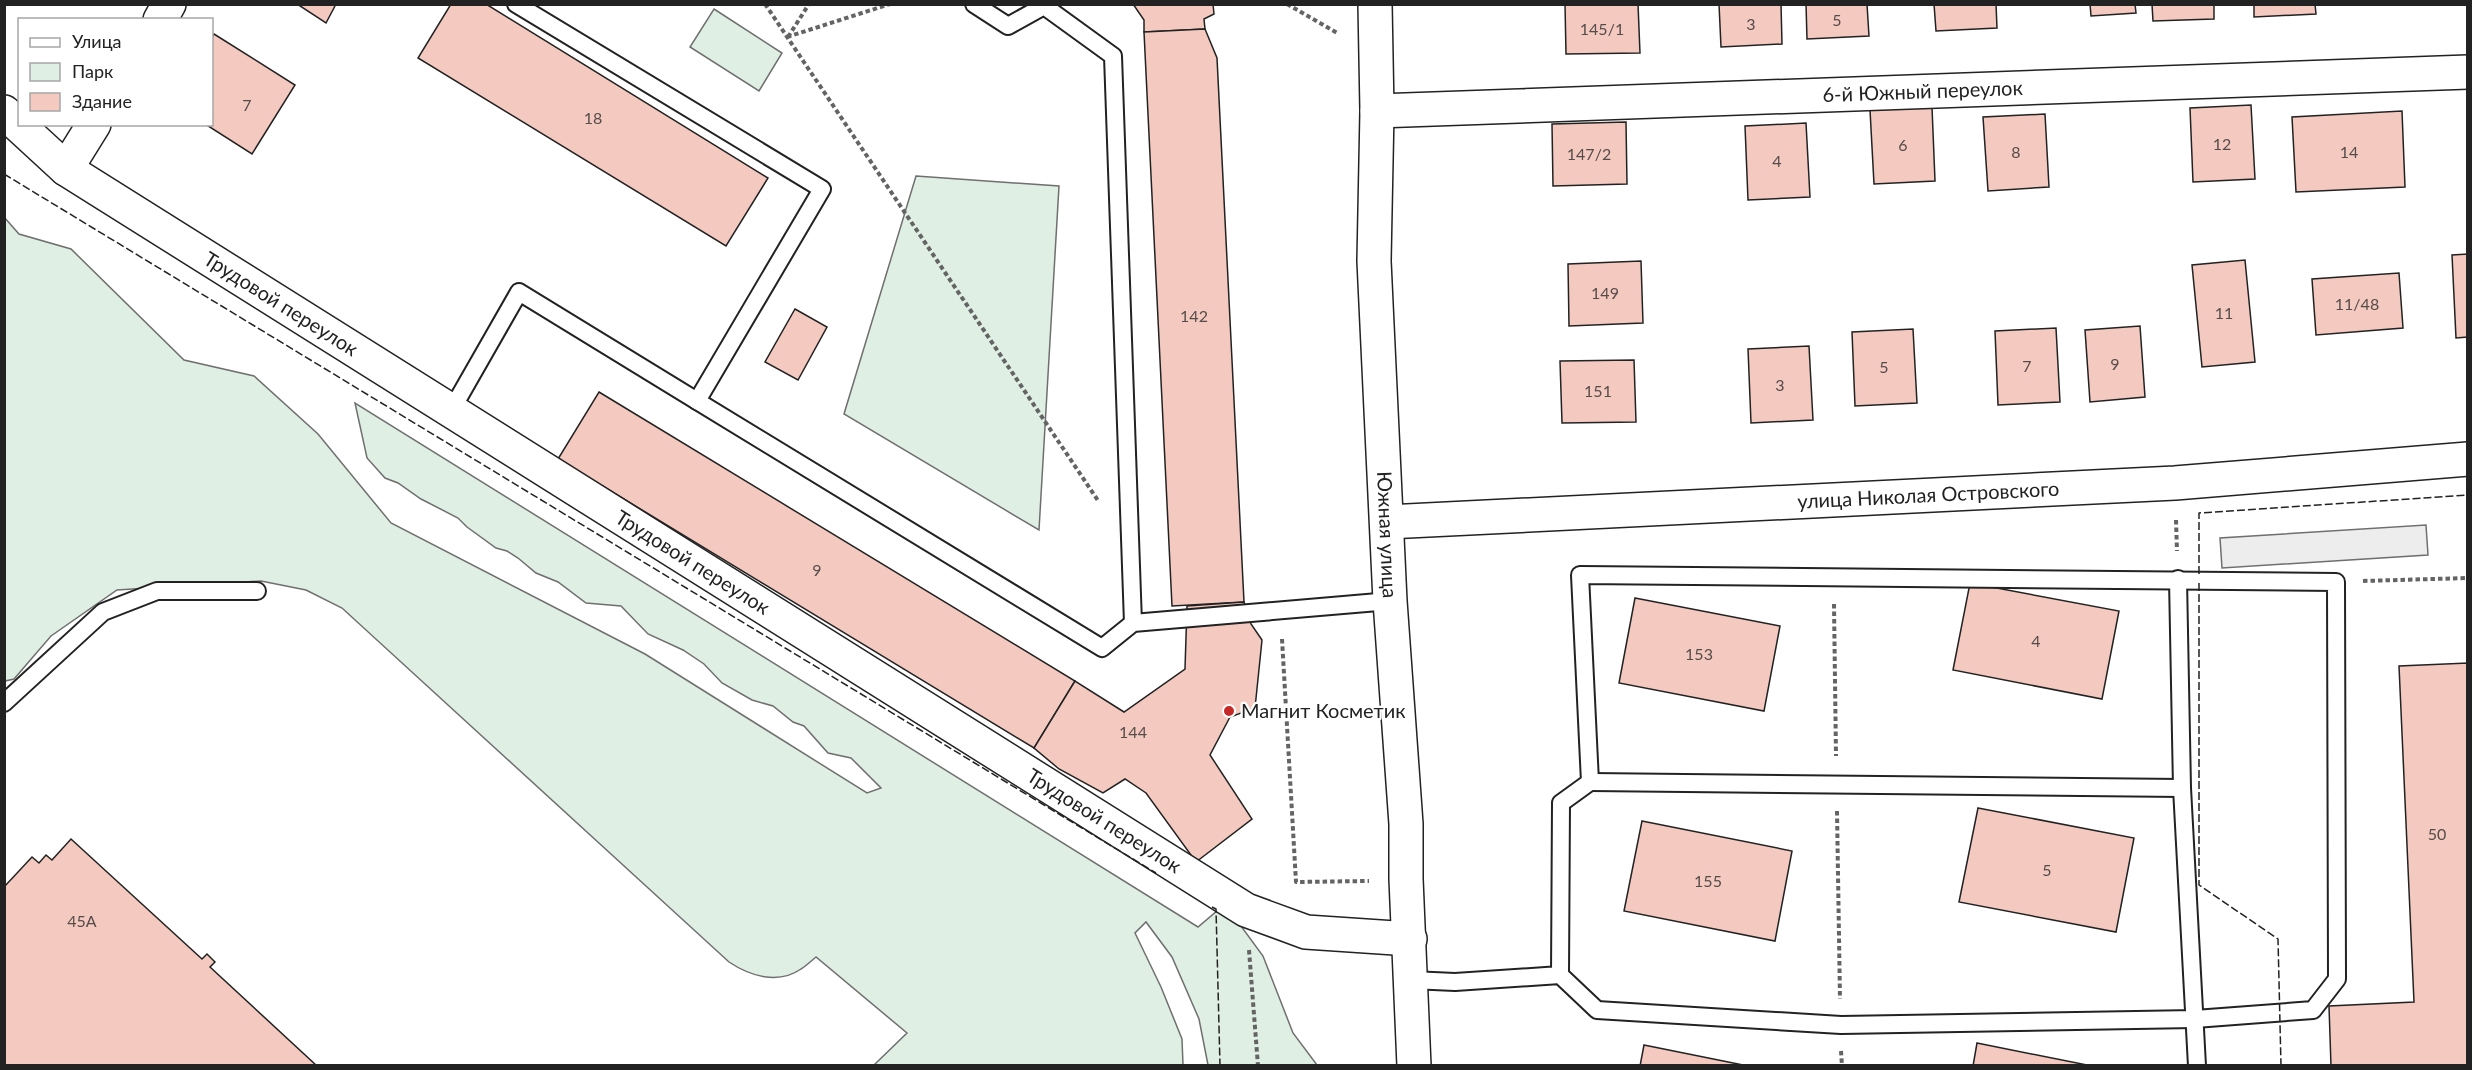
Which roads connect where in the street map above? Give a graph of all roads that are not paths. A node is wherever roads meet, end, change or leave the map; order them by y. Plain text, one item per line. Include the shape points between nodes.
1 (169, 4) edge
2 (516, 4) edge
3 (974, 4) edge
4 (1375, 4) edge
5 (1057, 9) edge
6 (160, 18) edge
7 (2468, 72) edge
8 (4, 111) edge
9 (1377, 111) junction
10 (18, 124) edge
11 (20, 126) edge
12 (93, 126) edge
13 (66, 169) junction
14 (697, 401) junction
15 (451, 411) junction
16 (2468, 459) edge
17 (1387, 522) junction
18 (2178, 579) junction
19 (257, 591) dead end
20 (1390, 601) junction
21 (1133, 623) junction
22 (4, 703) edge
23 (1590, 782) junction
24 (2182, 788) junction
25 (1410, 939) junction
26 (1560, 975) junction
27 (1411, 980) junction
28 (2195, 1019) junction
29 (1414, 1065) edge
30 (2197, 1065) edge

1 - 6 street
2 - 14 lane via 822,189
3 - 5 lane via 1008,26 1044,6
4 - 9 street, Южная улица
5 - 21 lane via 1113,56
7 - 9 street, 6-й Южный переулок
8 - 10 street, Трудовой переулок
9 - 17 street, Южная улица via 1374,261
11 - 13 street, Трудовой переулок
12 - 13 street
13 - 15 street, Трудовой переулок
14 - 15 lane via 519,292
14 - 21 lane via 1102,648
15 - 25 street, Трудовой переулок via 1246,910 1306,932
16 - 17 street, улица Николая Островского via 2175,483
17 - 20 street, Южная улица
18 - 23 lane via 1580,575
18 - 24 lane
18 - 28 lane via 2336,582 2337,979 2313,1010
19 - 22 lane via 157,591 103,612
20 - 21 lane
20 - 25 street, Южная улица
23 - 24 lane
23 - 26 lane via 1561,803
24 - 28 lane
25 - 27 street, Южная улица
26 - 27 lane via 1455,982
26 - 28 lane via 1597,1010 1841,1025
27 - 29 street, Южная улица
28 - 30 lane

